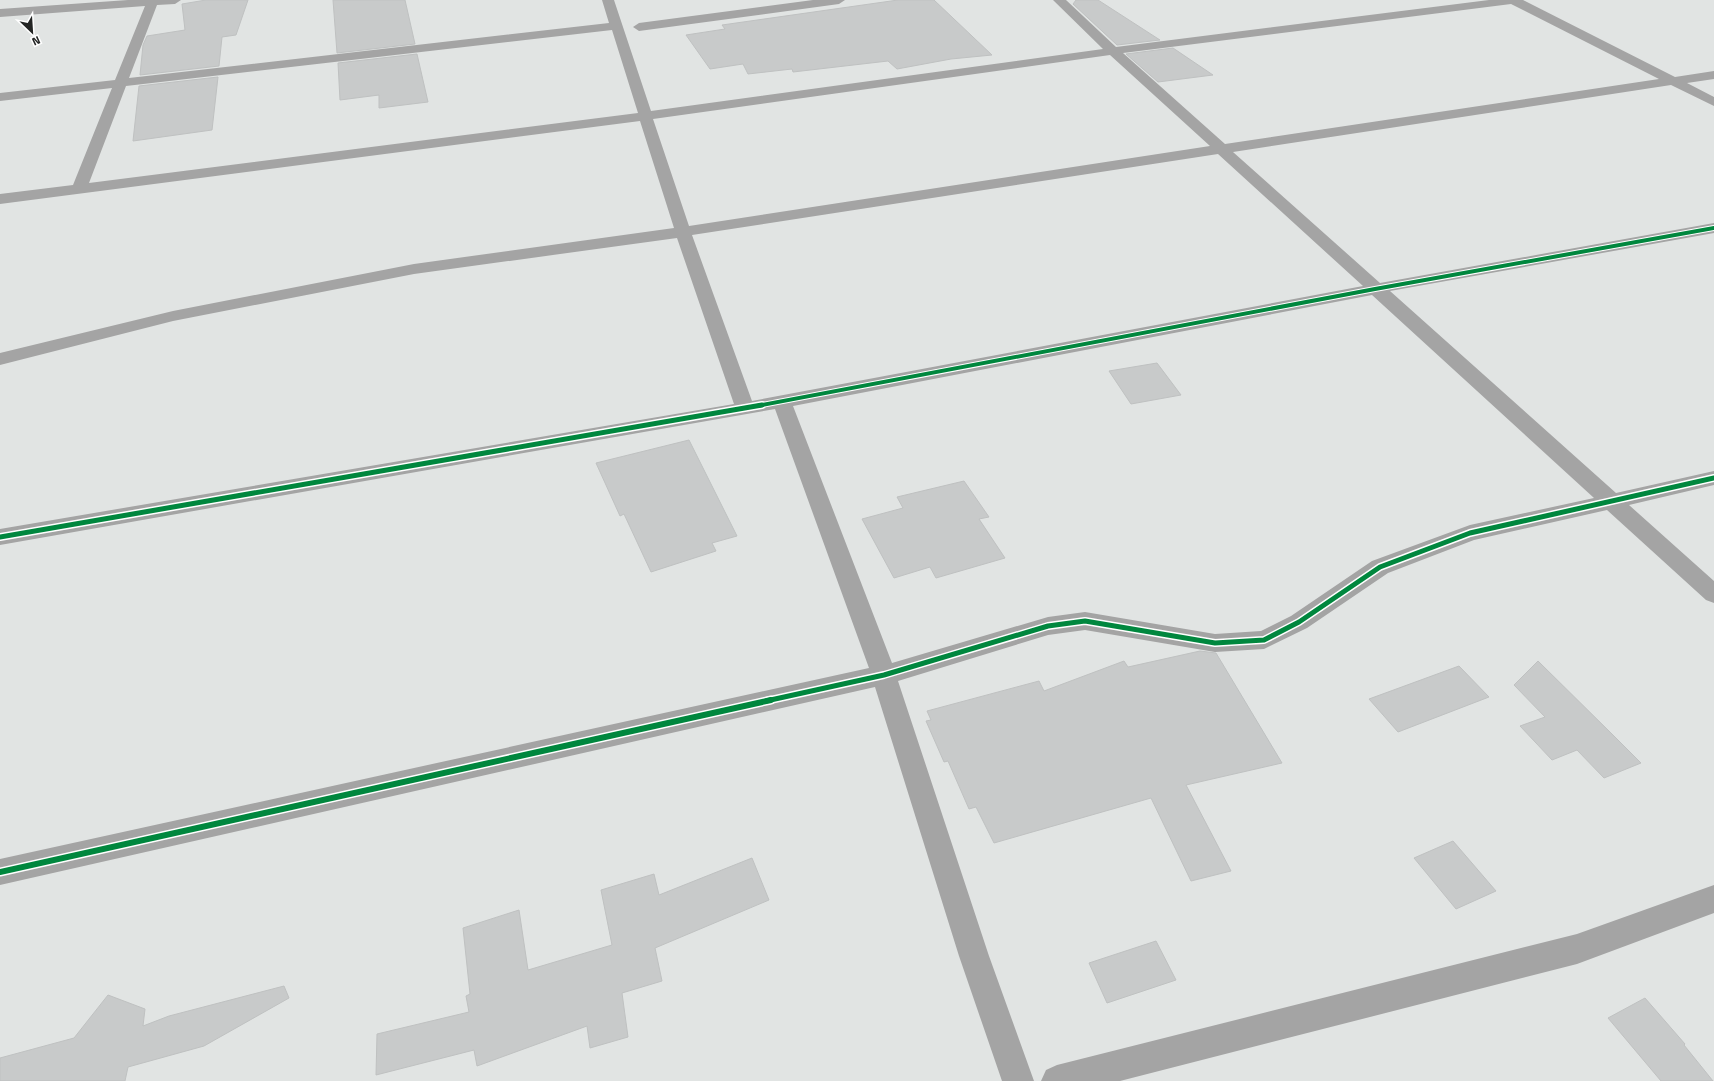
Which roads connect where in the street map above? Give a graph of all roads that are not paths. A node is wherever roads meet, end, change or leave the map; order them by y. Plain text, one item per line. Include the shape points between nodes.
1 (175, 0) edge
2 (602, 0) edge
3 (608, 0) edge
4 (839, 0) edge
5 (1059, 0) edge
6 (1513, 0) edge
7 (1517, 0) edge
8 (152, 1) edge
9 (0, 12) edge
10 (616, 26) junction
11 (639, 27) dead end
12 (1113, 51) junction
13 (612, 53) dead end
14 (619, 72) dead end
15 (1714, 75) edge
16 (1673, 81) junction
17 (120, 82) junction
18 (0, 97) edge
19 (1714, 102) edge
20 (646, 116) junction
21 (1221, 149) junction
22 (79, 189) junction
23 (0, 199) edge
24 (1714, 228) edge
25 (683, 232) junction
26 (1376, 289) junction
27 (0, 358) edge
28 (782, 402) junction
29 (745, 408) junction
30 (1714, 478) edge
31 (1612, 501) junction
32 (0, 537) edge
33 (1714, 594) edge
34 (884, 675) junction
35 (0, 872) edge
36 (1714, 899) edge
37 (1018, 1081) edge
38 (1057, 1081) edge

1 - 8 street
2 - 10 street
3 - 20 street
4 - 11 street
5 - 12 street
6 - 7 street
6 - 12 street
6 - 16 street
8 - 9 street
8 - 17 street
10 - 13 street
10 - 17 street
12 - 20 street
12 - 21 street
14 - 20 street
15 - 16 street
16 - 19 street
16 - 21 street
17 - 18 street
17 - 22 street
20 - 22 street
20 - 25 street
21 - 25 street
21 - 26 street
22 - 23 street
24 - 26 street
25 - 27 street via 414,269 173,316
25 - 29 street
26 - 28 street
26 - 31 street
28 - 29 street
28 - 34 street
29 - 32 street
30 - 31 street
31 - 33 street
31 - 34 street via 1470,533 1380,567 1299,622 1264,640 1215,643 1085,621 1048,626
34 - 35 street
34 - 37 street via 974,956
36 - 38 street via 1577,949

